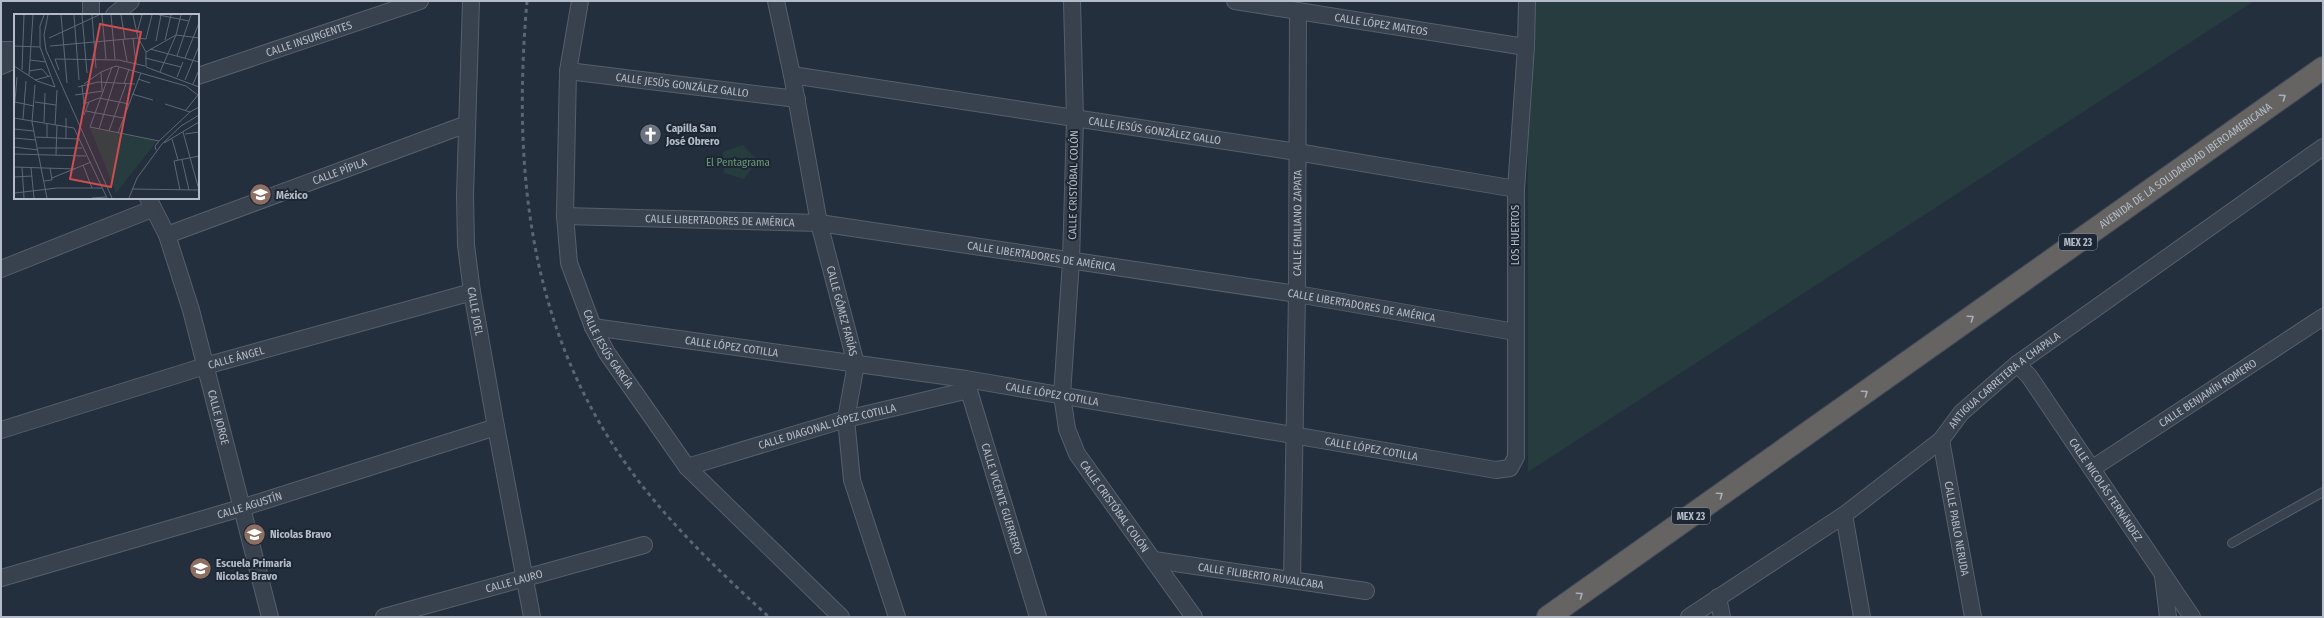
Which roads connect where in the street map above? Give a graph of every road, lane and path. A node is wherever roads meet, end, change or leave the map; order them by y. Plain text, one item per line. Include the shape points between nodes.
1 (91, 1) edge
2 (131, 1) edge
3 (420, 1) edge
4 (471, 1) edge
5 (580, 1) edge
6 (776, 1) edge
7 (1072, 1) edge
8 (1235, 1) edge
9 (1526, 1) edge
10 (1298, 11) junction
11 (91, 14) edge
12 (115, 14) edge
13 (1526, 47) junction
14 (1, 50) edge
15 (14, 50) edge
16 (14, 60) edge
17 (1, 66) edge
18 (2323, 68) edge
19 (568, 71) junction
20 (792, 75) junction
21 (199, 76) edge
22 (797, 99) junction
23 (1075, 119) junction
24 (467, 124) junction
25 (2323, 147) edge
26 (1296, 152) junction
27 (1516, 189) junction
28 (150, 204) edge
29 (565, 216) junction
30 (819, 223) junction
31 (167, 235) junction
32 (1071, 261) junction
33 (1, 268) edge
34 (472, 292) junction
35 (1297, 294) junction
36 (2323, 317) edge
37 (593, 327) junction
38 (1515, 332) junction
39 (856, 364) junction
40 (2017, 364) junction
41 (205, 366) junction
42 (967, 385) junction
43 (1062, 395) junction
44 (846, 419) junction
45 (496, 427) junction
46 (1, 430) edge
47 (1294, 436) junction
48 (1941, 440) junction
49 (687, 467) junction
50 (1510, 468) joint
51 (2093, 468) junction
52 (2323, 492) edge
53 (241, 508) junction
54 (1844, 515) junction
55 (2232, 544) dead end
56 (644, 545) dead end
57 (1154, 560) junction
58 (2162, 570) junction
59 (1, 578) edge
60 (524, 578) junction
61 (1292, 579) junction
62 (1366, 591) dead end
63 (1718, 597) junction
64 (270, 617) edge
65 (384, 617) edge
66 (532, 617) edge
67 (841, 617) edge
68 (897, 617) edge
69 (1038, 617) edge
70 (1194, 617) edge
71 (1548, 617) edge
72 (1689, 617) edge
73 (1722, 617) edge
74 (1862, 617) edge
75 (1973, 617) edge
76 (2168, 617) edge
77 (2192, 617) edge

1 - 11 street
2 - 12 street
3 - 21 street, CALLE INSURGENTES
4 - 24 street, CALLE JOEL
5 - 19 street, CALLE JESÚS GARCÍA
6 - 20 street, CALLE GÓMEZ FARÍAS
7 - 23 street, CALLE CRISTÓBAL COLÓN
8 - 10 street, CALLE LÓPEZ MATEOS
9 - 13 street, LOS HUERTOS
10 - 13 street, CALLE LÓPEZ MATEOS
10 - 26 street, CALLE EMILIANO ZAPATA
13 - 27 street, LOS HUERTOS
14 - 15 street
16 - 17 street
71 -> 18 highway, AVENIDA DE LA SOLIDARIDAD IBEROAMERICANA / MEX 23
19 - 22 street, CALLE JESÚS GONZÁLEZ GALLO
19 - 29 street, CALLE JESÚS GARCÍA
20 - 22 street, CALLE GÓMEZ FARÍAS
20 - 23 street, CALLE JESÚS GONZÁLEZ GALLO
22 - 30 street, CALLE GÓMEZ FARÍAS
23 - 26 street, CALLE JESÚS GONZÁLEZ GALLO
23 - 32 street, CALLE CRISTÓBAL COLÓN
24 - 31 street, CALLE PÍPILA
24 - 34 street, CALLE JOEL via 466,224
25 - 40 street, ANTIGUA CARRETERA A CHAPALA
26 - 27 street, CALLE JESÚS GONZÁLEZ GALLO
26 - 35 street, CALLE EMILIANO ZAPATA
27 - 38 street, LOS HUERTOS
28 - 31 street, CALLE JORGE
28 - 33 street
29 - 30 street, CALLE LIBERTADORES DE AMÉRICA
29 - 37 street, CALLE JESÚS GARCÍA via 569,263
30 - 32 street, CALLE LIBERTADORES DE AMÉRICA
30 - 39 street, CALLE GÓMEZ FARÍAS
31 - 41 street, CALLE JORGE via 191,310
32 - 35 street, CALLE LIBERTADORES DE AMÉRICA
32 - 43 street, CALLE CRISTÓBAL COLÓN
34 - 41 street, CALLE ÁNGEL
34 - 45 street, CALLE JOEL
35 - 38 street, CALLE LIBERTADORES DE AMÉRICA
35 - 47 street, CALLE EMILIANO ZAPATA
36 - 51 street, CALLE BENJAMÍN ROMERO
37 - 39 street, CALLE LÓPEZ COTILLA
37 - 49 street, CALLE JESÚS GARCÍA via 607,353
38 - 50 street, LOS HUERTOS via 1516,457
39 - 42 street, CALLE LÓPEZ COTILLA
39 - 44 street, CALLE GÓMEZ FARÍAS
40 - 48 street, ANTIGUA CARRETERA A CHAPALA via 1961,413
40 - 51 street, CALLE NICOLÁS FERNÁNDEZ via 2029,376
41 - 46 street, CALLE ÁNGEL
41 - 53 street, CALLE JORGE
42 - 43 street, CALLE LÓPEZ COTILLA
42 - 44 street, CALLE DIAGONAL LÓPEZ COTILLA
42 - 69 street, CALLE VICENTE GUERRERO
43 - 47 street, CALLE LÓPEZ COTILLA
43 - 57 street, CALLE CRISTÓBAL COLÓN via 1067,429 1077,454
44 - 49 street, CALLE DIAGONAL LÓPEZ COTILLA
44 - 68 street, CALLE GÓMEZ FARÍAS via 852,480
45 - 53 street, CALLE AGUSTÍN
45 - 60 street, CALLE JOEL
47 - 50 street, CALLE LÓPEZ COTILLA via 1496,470
47 - 61 street, CALLE EMILIANO ZAPATA
48 - 54 street, ANTIGUA CARRETERA A CHAPALA
48 - 75 street, CALLE PABLO NERUDA
49 - 67 street, CALLE JESÚS GARCÍA
51 - 58 street, CALLE NICOLÁS FERNÁNDEZ
52 - 55 lane
53 - 59 street, CALLE AGUSTÍN
53 - 64 street, CALLE JORGE
54 - 63 street, ANTIGUA CARRETERA A CHAPALA
54 - 74 street
56 - 60 street, CALLE LAURO
57 - 61 street, CALLE FILIBERTO RUVALCABA
57 - 70 street, CALLE CRISTÓBAL COLÓN
58 - 76 street
58 - 77 street, CALLE NICOLÁS FERNÁNDEZ
60 - 65 street, CALLE LAURO
60 - 66 street, CALLE JOEL
61 - 62 street, CALLE FILIBERTO RUVALCABA
63 - 72 street, ANTIGUA CARRETERA A CHAPALA
63 - 73 street

